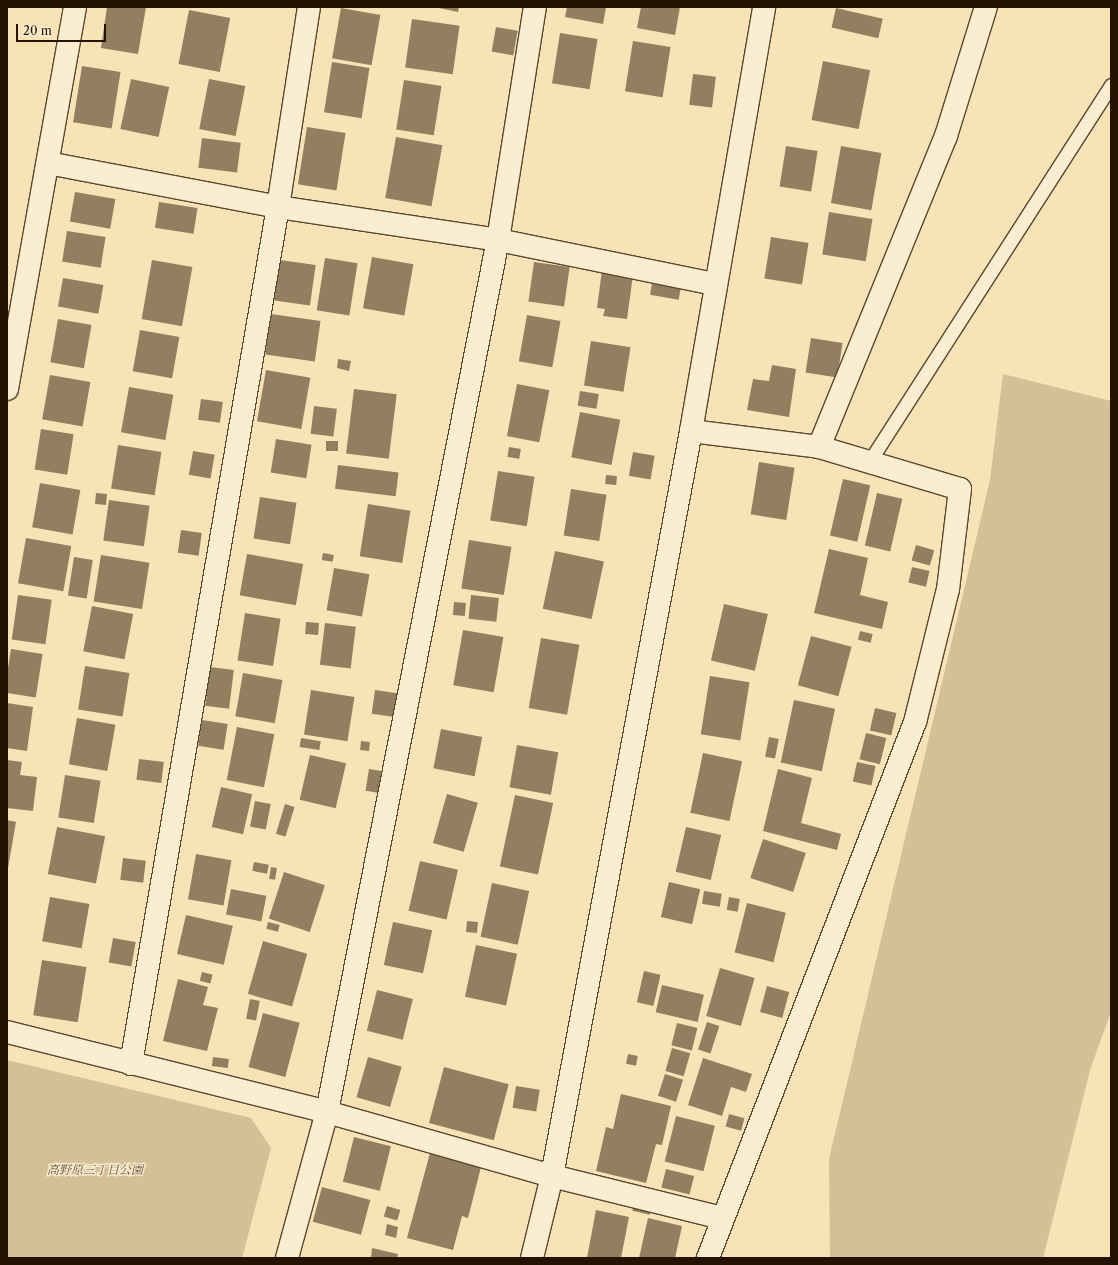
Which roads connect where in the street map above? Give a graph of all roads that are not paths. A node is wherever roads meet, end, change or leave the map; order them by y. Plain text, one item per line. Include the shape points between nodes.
1 (75, 7) edge
2 (308, 7) edge
3 (535, 7) edge
4 (764, 7) edge
5 (986, 7) edge
6 (1111, 85) edge
7 (48, 163) junction
8 (278, 207) junction
9 (498, 240) junction
10 (715, 284) junction
11 (7, 389) edge
12 (691, 431) junction
13 (819, 447) junction
14 (869, 462) junction
15 (7, 1032) edge
16 (131, 1064) junction
17 (327, 1112) junction
18 (552, 1176) junction
19 (722, 1218) junction
20 (287, 1258) edge
21 (532, 1258) edge
22 (708, 1258) edge

1 - 7 street
2 - 8 street
3 - 9 street
4 - 10 street
5 - 13 street via 946,136
6 - 14 lane
7 - 8 street
7 - 11 street
8 - 9 street
8 - 16 street
9 - 10 street
9 - 17 street
10 - 12 street
12 - 13 street
12 - 18 street
13 - 14 street
14 - 19 street via 960,489 948,589 915,722
15 - 16 street
16 - 17 street
17 - 18 street
17 - 20 street
18 - 19 street
18 - 21 street
19 - 22 street

